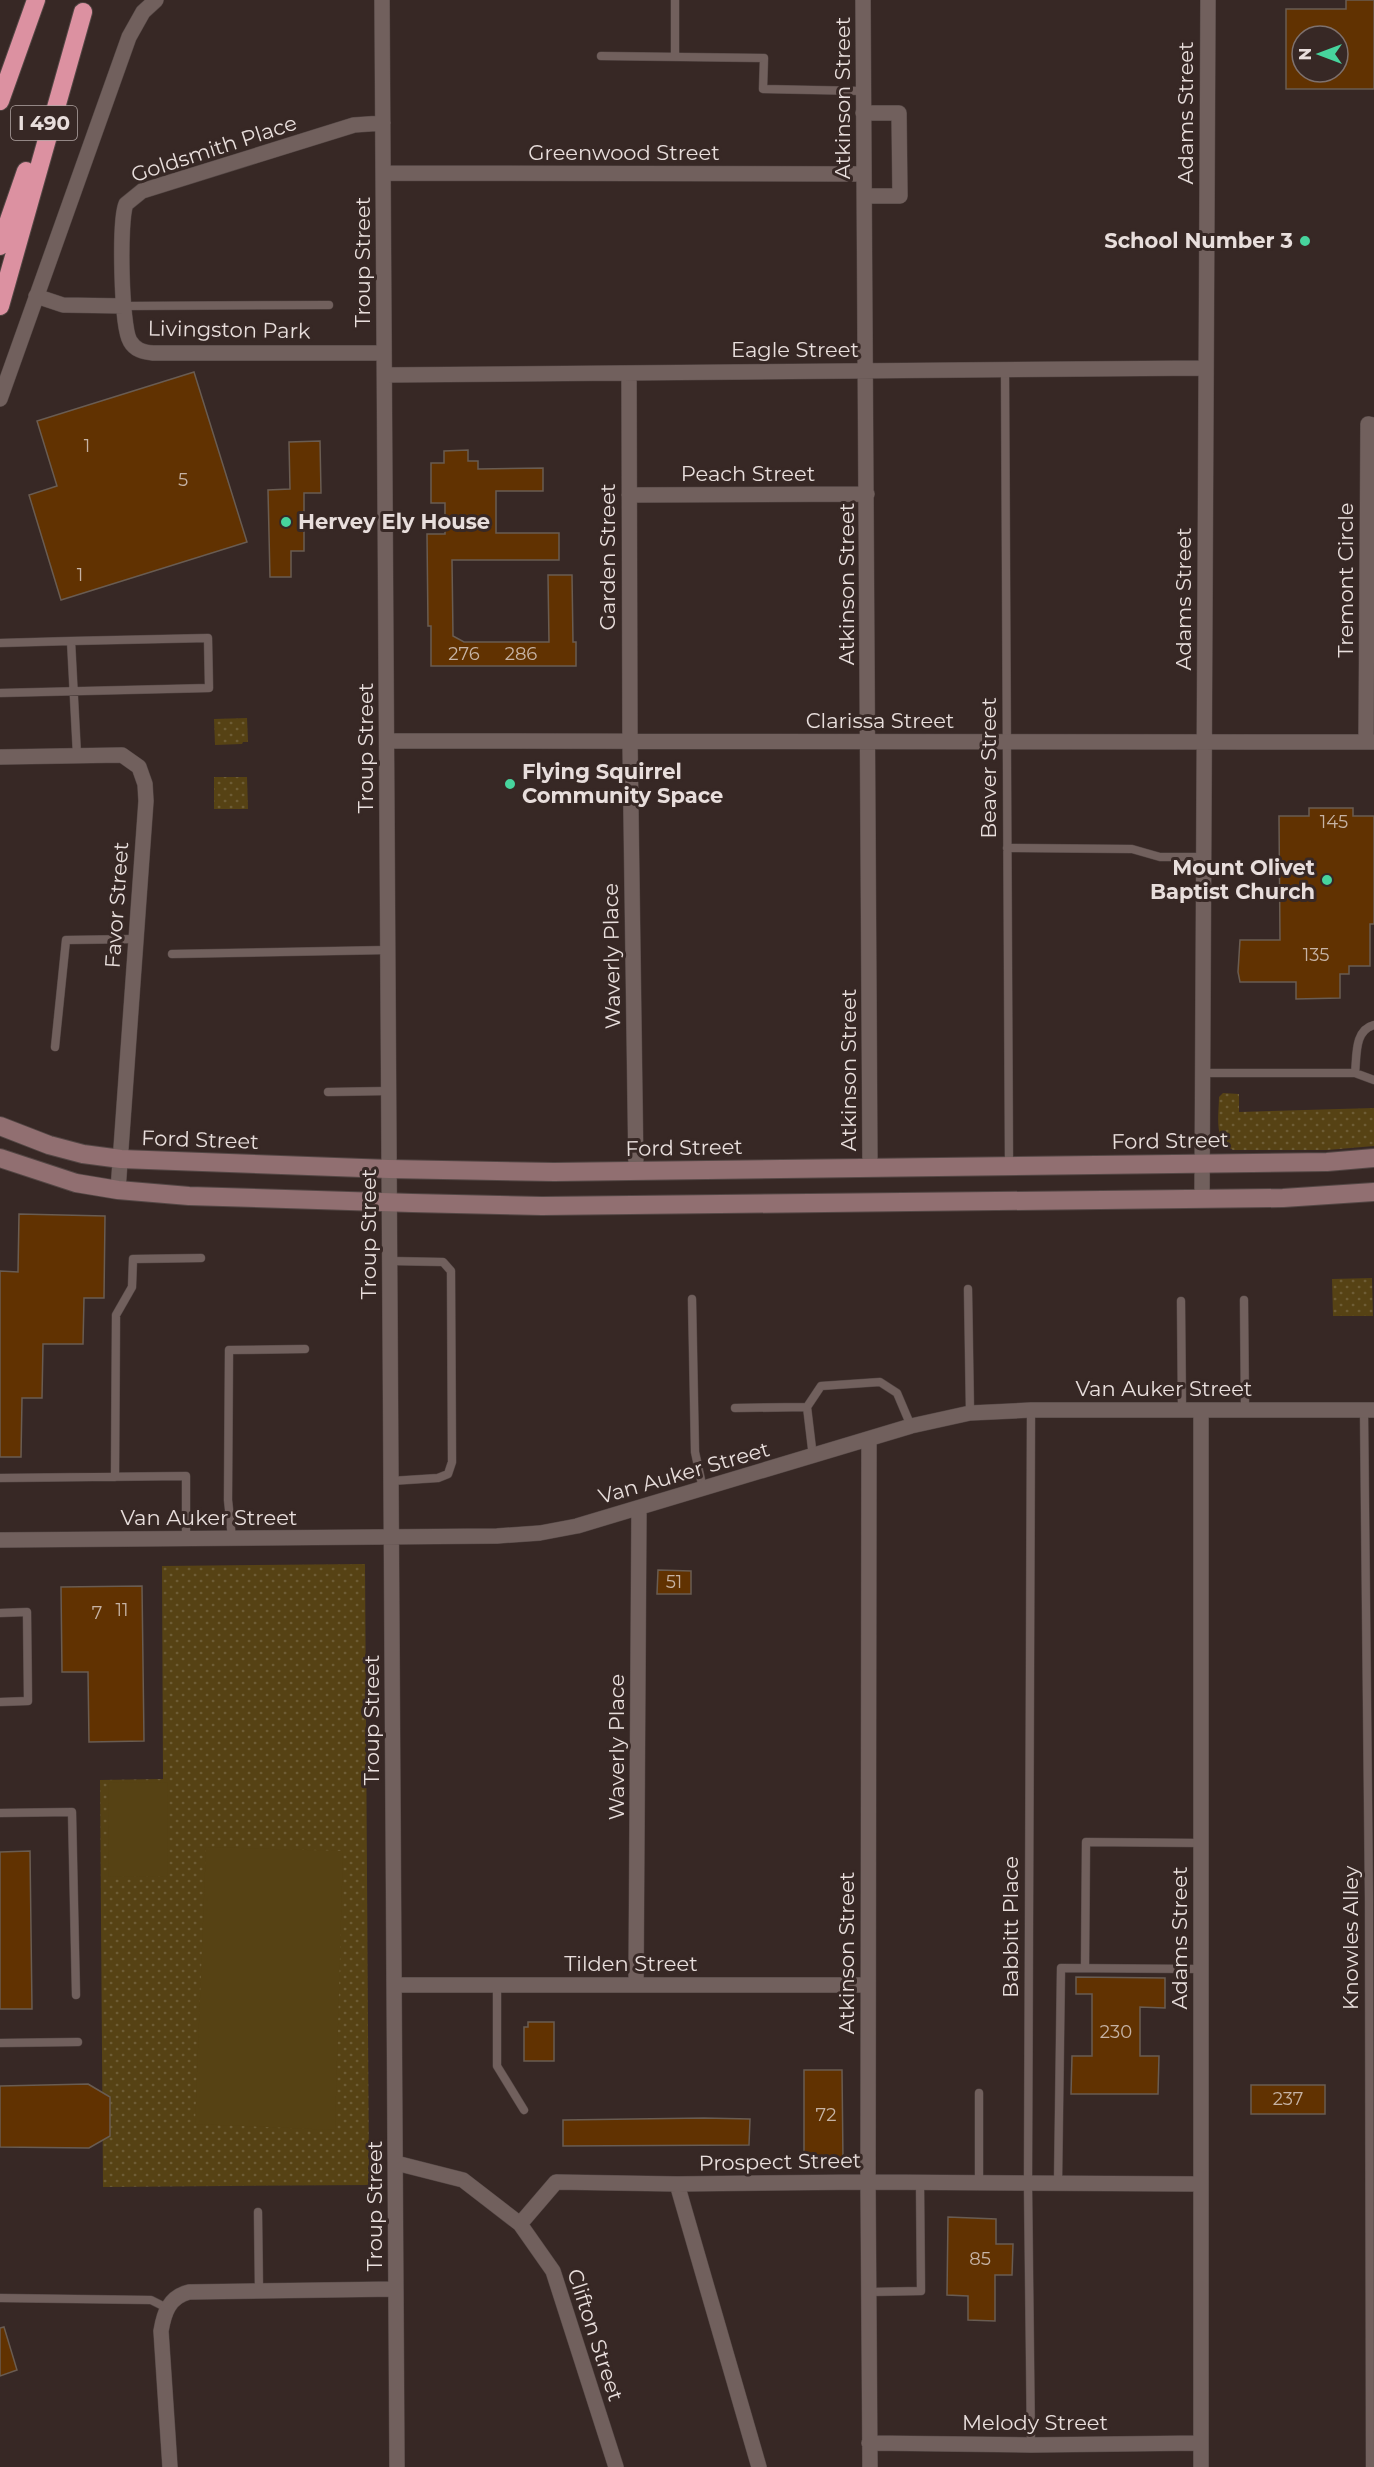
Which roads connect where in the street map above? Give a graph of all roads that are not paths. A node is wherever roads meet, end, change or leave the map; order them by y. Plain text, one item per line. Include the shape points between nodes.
1 (36, 0) edge
2 (382, 0) edge
3 (675, 0) edge
4 (863, 0) edge
5 (1208, 0) edge
6 (153, 3) edge
7 (85, 6) edge
8 (601, 56) dead end
9 (675, 57) junction
10 (863, 91) junction
11 (0, 101) edge
12 (863, 113) junction
13 (383, 123) junction
14 (383, 173) junction
15 (864, 174) junction
16 (865, 196) junction
17 (0, 246) edge
18 (36, 296) junction
19 (329, 305) dead end
20 (0, 306) edge
21 (124, 306) junction
22 (384, 353) junction
23 (1206, 368) junction
24 (1005, 370) junction
25 (867, 371) junction
26 (629, 373) junction
27 (385, 375) junction
28 (0, 399) edge
29 (1374, 424) edge
30 (867, 494) junction
31 (629, 495) junction
32 (71, 641) junction
33 (0, 643) edge
34 (74, 692) junction
35 (0, 693) edge
36 (387, 741) junction
37 (630, 741) junction
38 (869, 742) junction
39 (1006, 742) junction
40 (1204, 742) junction
41 (1370, 742) edge
42 (77, 755) junction
43 (0, 757) edge
44 (1007, 848) junction
45 (1203, 857) junction
46 (136, 939) junction
47 (388, 950) junction
48 (172, 954) dead end
49 (1374, 1025) edge
50 (55, 1047) dead end
51 (1202, 1073) junction
52 (1355, 1073) junction
53 (1374, 1080) edge
54 (389, 1091) junction
55 (328, 1092) dead end
56 (0, 1126) edge
57 (0, 1158) edge
58 (1374, 1158) edge
59 (121, 1159) junction
60 (1202, 1164) junction
61 (1009, 1165) junction
62 (870, 1167) junction
63 (389, 1169) junction
64 (636, 1171) junction
65 (118, 1190) junction
66 (1374, 1192) edge
67 (1202, 1198) junction
68 (390, 1203) junction
69 (201, 1258) dead end
70 (390, 1261) junction
71 (968, 1289) dead end
72 (692, 1299) dead end
73 (1244, 1300) dead end
74 (1180, 1301) dead end
75 (304, 1349) dead end
76 (807, 1407) junction
77 (735, 1408) dead end
78 (1031, 1410) junction
79 (1182, 1410) junction
80 (1201, 1410) junction
81 (1245, 1410) junction
82 (1369, 1410) edge
83 (970, 1413) junction
84 (911, 1426) junction
85 (869, 1440) junction
86 (813, 1457) junction
87 (115, 1477) junction
88 (0, 1478) edge
89 (391, 1481) junction
90 (703, 1490) junction
91 (639, 1509) junction
92 (232, 1538) junction
93 (392, 1538) junction
94 (186, 1539) junction
95 (0, 1540) edge
96 (0, 1613) edge
97 (0, 1702) edge
98 (0, 1813) edge
99 (1201, 1843) junction
100 (1372, 1899) edge
101 (1085, 1968) junction
102 (1201, 1969) junction
103 (395, 1985) junction
104 (497, 1985) junction
105 (636, 1985) junction
106 (868, 1985) junction
107 (76, 1995) dead end
108 (78, 2042) dead end
109 (0, 2043) edge
110 (979, 2093) dead end
111 (524, 2110) dead end
112 (396, 2163) junction
113 (868, 2182) junction
114 (920, 2182) junction
115 (979, 2183) junction
116 (677, 2184) junction
117 (1028, 2184) junction
118 (1058, 2184) junction
119 (1201, 2184) junction
120 (258, 2212) dead end
121 (520, 2224) junction
122 (396, 2289) junction
123 (259, 2291) junction
124 (869, 2292) junction
125 (0, 2298) edge
126 (167, 2308) junction
127 (869, 2443) junction
128 (1201, 2443) junction
129 (1031, 2445) junction
130 (170, 2467) edge
131 (398, 2467) edge
132 (616, 2467) edge
133 (759, 2467) edge
134 (870, 2467) edge
135 (1201, 2467) edge
136 (1370, 2467) edge

1 - 11 highway, I 490
2 - 13 street, Troup Street
3 - 9 lane
4 - 10 street, Atkinson Street
5 - 23 street, Adams Street
6 - 18 street via 129,37
7 - 17 highway, I 490
7 - 20 highway
8 - 9 lane
9 - 10 lane via 764,58 763,88
10 - 12 street, Atkinson Street
12 - 15 street, Atkinson Street
12 - 16 street via 899,113 900,196
13 - 14 street, Troup Street
13 - 21 street, Goldsmith Place via 354,125 136,194 126,204 122,216
14 - 15 street, Greenwood Street
14 - 22 street, Troup Street
15 - 16 street, Atkinson Street
16 - 25 street, Atkinson Street
18 - 21 street, Livingston Park via 63,305
18 - 28 street
19 - 21 lane
21 - 22 street, Livingston Park via 128,337 135,348 146,353
22 - 27 street, Troup Street
23 - 24 street, Eagle Street
23 - 40 street, Adams Street
24 - 25 street, Eagle Street
24 - 39 lane, Beaver Street
25 - 26 street, Eagle Street
25 - 30 street, Atkinson Street
26 - 27 street, Eagle Street
26 - 31 street, Garden Street
27 - 36 street, Troup Street
29 - 41 street, Tremont Circle via 1368,424
30 - 31 street, Peach Street
30 - 38 street, Atkinson Street
31 - 37 street, Garden Street
32 - 33 lane
32 - 34 lane
32 - 34 lane via 208,638 209,688
34 - 35 lane
34 - 42 lane
36 - 37 street, Clarissa Street
36 - 47 street, Troup Street
37 - 38 street, Clarissa Street
37 - 64 street, Waverly Place
38 - 39 street, Clarissa Street
38 - 62 street, Atkinson Street
39 - 40 street, Clarissa Street
39 - 44 lane, Beaver Street
40 - 41 street, Clarissa Street
40 - 45 street, Adams Street
42 - 43 street, Favor Street
42 - 46 street, Favor Street via 122,755 139,767 146,801
44 - 45 lane via 1132,849 1160,857
44 - 61 lane, Beaver Street
45 - 51 street, Adams Street
46 - 50 lane via 66,940
46 - 59 street, Favor Street
47 - 48 lane
47 - 54 street, Troup Street
49 - 52 lane via 1364,1030 1359,1039
51 - 52 lane
51 - 60 street, Adams Street
52 - 53 lane
54 - 55 lane
54 - 63 street, Troup Street
56 - 59 main road, Ford Street via 49,1145
57 - 65 main road via 76,1183
58 - 60 main road, Ford Street
59 - 63 main road, Ford Street
59 - 65 street, Favor Street
60 - 61 main road, Ford Street
60 - 67 street, Adams Street
61 - 62 main road, Ford Street
62 - 64 main road, Ford Street
63 - 64 main road, Ford Street
63 - 68 street, Troup Street
65 - 68 main road
66 - 67 main road via 1319,1197
67 - 68 main road via 542,1206
68 - 70 street, Troup Street
69 - 87 lane via 133,1259 132,1287 116,1316
70 - 89 street, Troup Street
70 - 89 lane via 443,1262 451,1271 452,1462 448,1474 438,1478
71 - 83 lane
72 - 90 lane via 695,1452
73 - 81 lane
74 - 79 lane
75 - 92 lane via 229,1350 228,1500
76 - 77 lane
76 - 84 lane via 821,1386 880,1382 897,1393
76 - 86 lane
78 - 79 street, Van Auker Street
78 - 83 street, Van Auker Street
78 - 117 lane, Babbitt Place
79 - 80 street, Van Auker Street
80 - 81 street, Van Auker Street
80 - 99 street, Adams Street
81 - 82 street, Van Auker Street
82 - 100 lane, Knowles Alley
83 - 84 street, Van Auker Street
84 - 85 street, Van Auker Street
85 - 86 street, Van Auker Street
85 - 106 street, Atkinson Street
86 - 90 street, Van Auker Street
87 - 88 lane
87 - 94 lane via 186,1476
89 - 93 street, Troup Street
90 - 91 street, Van Auker Street
91 - 93 street, Van Auker Street via 540,1533
91 - 105 street, Waverly Place
92 - 93 street, Van Auker Street
92 - 94 street, Van Auker Street
93 - 103 street, Troup Street
94 - 95 street, Van Auker Street
96 - 97 lane via 27,1612 28,1701
98 - 107 lane via 72,1812
99 - 101 lane via 1086,1842
99 - 102 street, Adams Street
100 - 136 lane, Knowles Alley
101 - 102 lane
101 - 118 lane via 1060,1968
102 - 119 street, Adams Street
103 - 104 street, Tilden Street
103 - 112 street, Troup Street
104 - 105 street, Tilden Street
104 - 111 lane via 497,2066
105 - 106 street, Tilden Street
106 - 113 street, Atkinson Street
108 - 109 lane
110 - 115 lane
112 - 121 street via 463,2180
112 - 122 street, Troup Street
113 - 114 street, Prospect Street
113 - 116 street, Prospect Street
113 - 124 street, Atkinson Street
114 - 115 street, Prospect Street
114 - 124 lane via 921,2291
115 - 117 street, Prospect Street
116 - 121 street, Prospect Street via 556,2182
116 - 133 street
117 - 118 street, Prospect Street
117 - 129 lane, Babbitt Place
118 - 119 street, Prospect Street
119 - 128 street, Adams Street
120 - 123 lane
121 - 132 street, Clifton Street via 553,2271
122 - 123 street
122 - 131 street, Troup Street
123 - 126 street via 189,2292
124 - 127 street, Atkinson Street
125 - 126 lane via 151,2300
126 - 130 street via 161,2331
127 - 129 street, Melody Street
127 - 134 street, Atkinson Street
128 - 129 street, Melody Street
128 - 135 street, Adams Street

